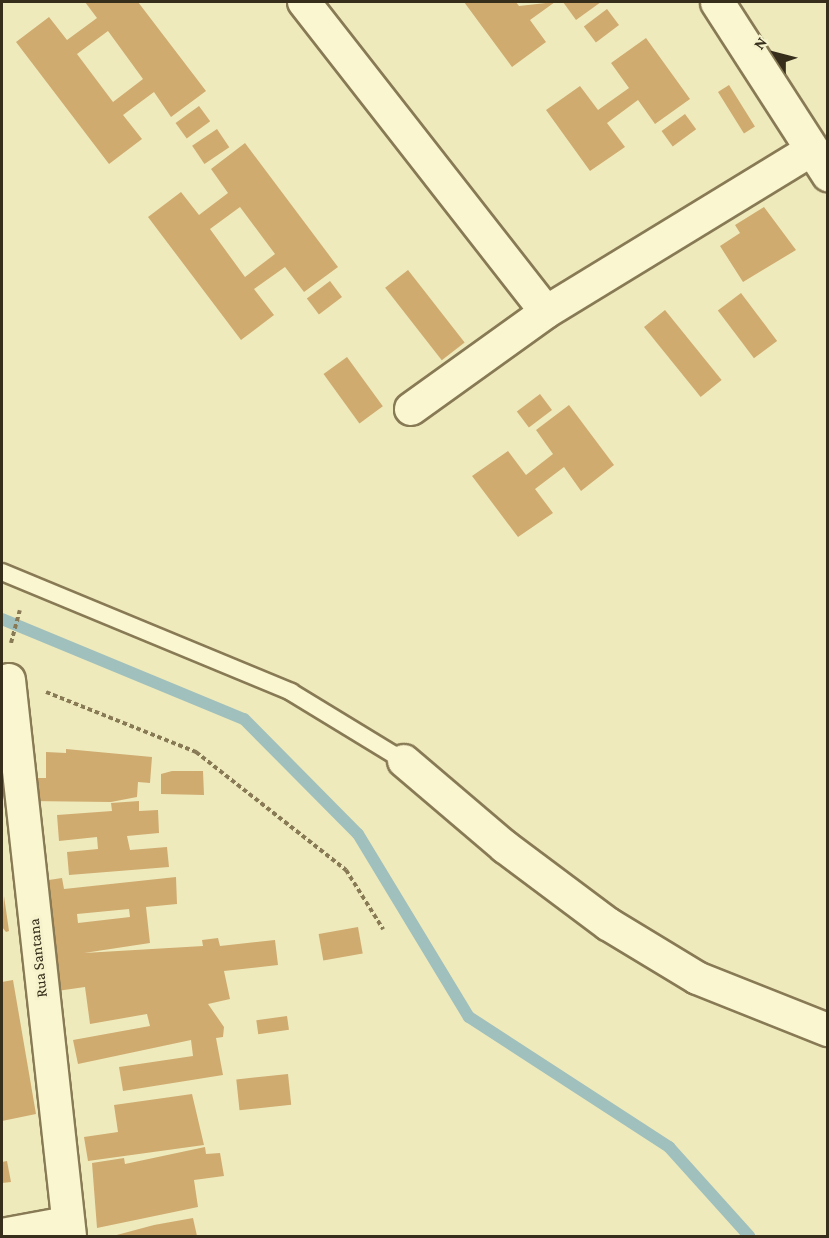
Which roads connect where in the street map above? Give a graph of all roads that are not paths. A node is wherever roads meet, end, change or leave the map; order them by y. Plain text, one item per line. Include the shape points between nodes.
1 (304, 2) edge
2 (717, 2) edge
3 (819, 162) edge
4 (546, 312) junction
5 (411, 409) dead end
6 (2, 572) edge
7 (9, 680) road end
8 (9, 758) edge
9 (404, 761) joint
10 (828, 1030) edge
11 (69, 1230) edge
12 (2, 1235) edge

1 - 4 street
2 - 3 street
3 - 4 street
4 - 5 street
6 - 9 lane via 291,692
7 - 8 street, Rua Santana
8 - 11 street, Rua Santana
9 - 10 street via 608,924 697,978
11 - 12 street

